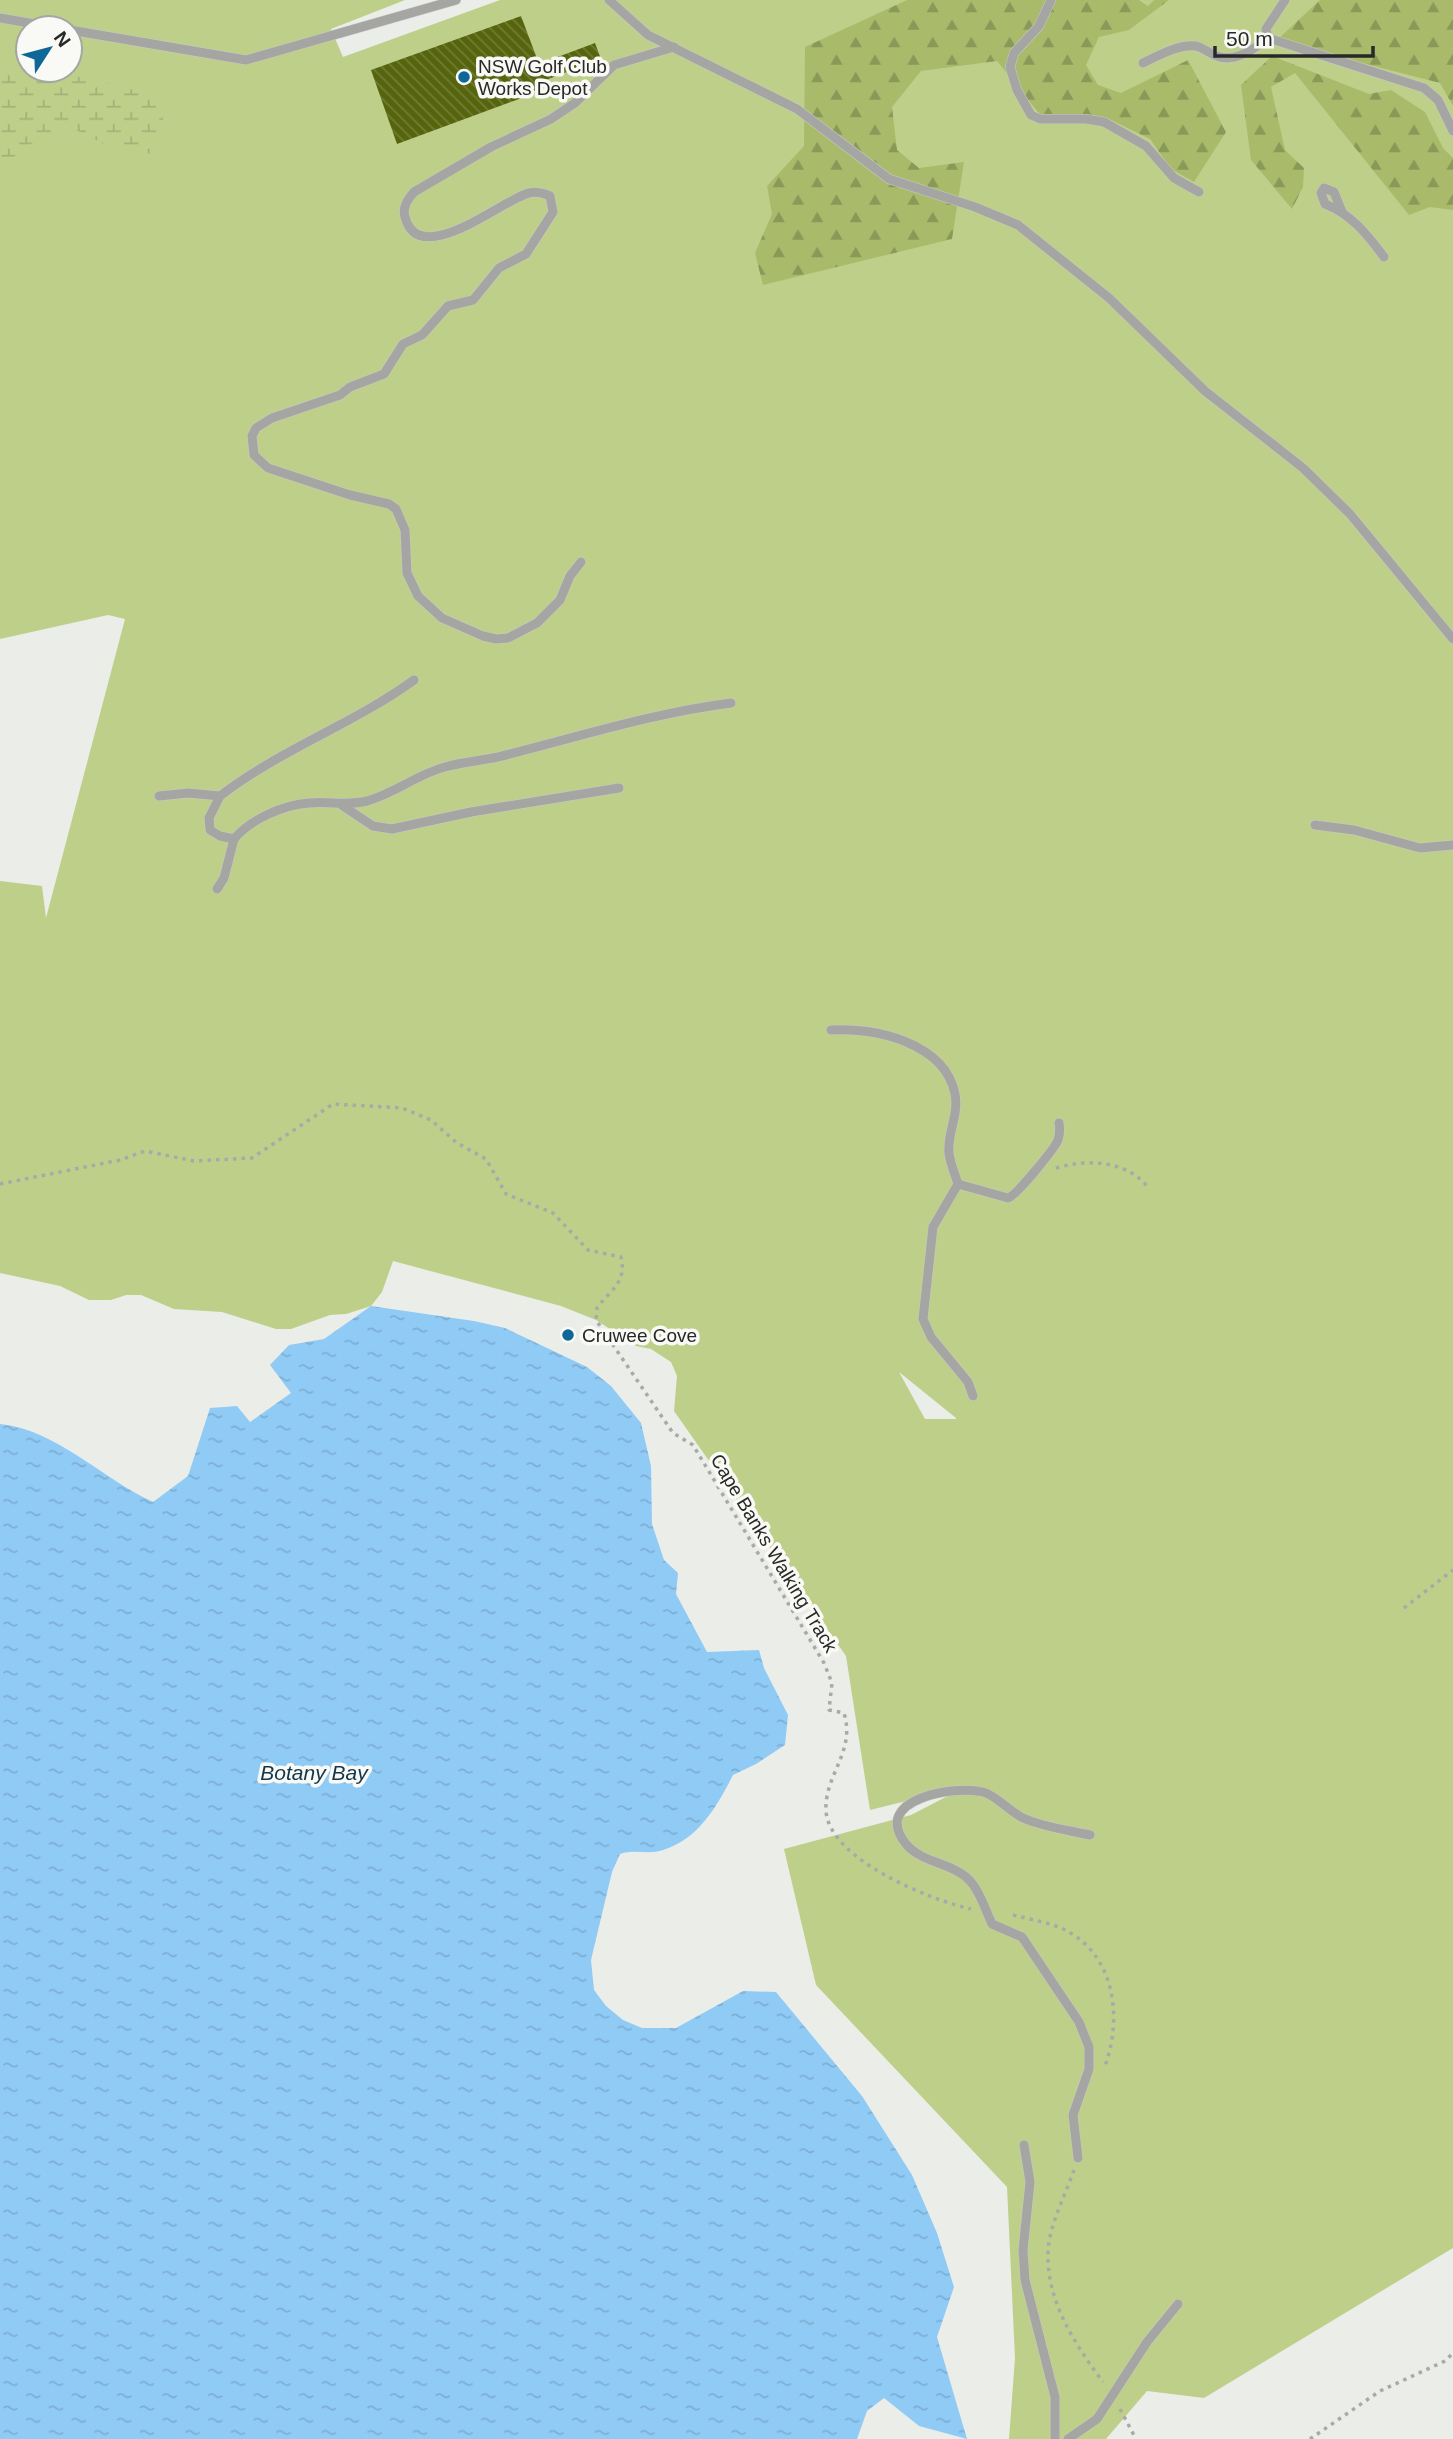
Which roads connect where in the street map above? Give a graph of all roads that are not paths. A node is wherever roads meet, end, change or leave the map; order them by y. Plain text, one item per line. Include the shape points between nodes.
1 (456, 0) edge
2 (609, 0) edge
3 (1051, 0) edge
4 (1285, 0) edge
5 (84, 32) edge
6 (1268, 38) junction
7 (674, 47) junction
8 (1143, 63) dead end
9 (1453, 131) edge
10 (1199, 192) dead end
11 (1342, 212) dead end
12 (1384, 257) dead end
13 (581, 562) dead end
14 (1453, 639) edge
15 (414, 680) dead end
16 (731, 702) dead end
17 (619, 788) dead end
18 (159, 796) dead end
19 (220, 796) junction
20 (344, 806) junction
21 (1315, 825) dead end
22 (234, 839) junction
23 (1453, 845) edge
24 (217, 889) dead end
25 (831, 1030) dead end
26 (1059, 1123) dead end
27 (958, 1184) junction
28 (973, 1396) dead end
29 (1090, 1835) dead end
30 (1024, 2145) dead end
31 (1077, 2158) road end
32 (1178, 2304) dead end
33 (1055, 2439) edge
34 (1068, 2439) edge

1 - 5 lane via 246,60
2 - 7 lane via 648,35
3 - 10 lane via 1039,26 1014,53 1010,67 1031,115 1104,122 1146,146 1174,178
4 - 6 lane via 1266,29
6 - 8 lane via 1233,57 1192,46
6 - 9 lane via 1424,88 1438,100
7 - 13 lane via 614,65 551,119 491,147 414,192 406,202 405,219 427,236 467,226 529,192 550,196 553,212 526,254 499,268 473,300 448,306 422,335 404,344 384,374 272,418 252,436 254,455 268,468 396,509 405,530 412,586 442,618 472,631 508,638 537,623 560,600
7 - 14 lane via 797,109 889,179 1018,225 1109,298 1205,391 1303,468 1350,514
11 - 12 lane via 1365,231
15 - 19 lane via 345,724 280,754
16 - 20 lane via 442,768 377,797
17 - 20 lane via 392,829 373,827
18 - 19 lane
19 - 22 lane via 209,818 210,830
20 - 22 lane via 309,803 272,812
21 - 23 lane via 1420,848
22 - 24 lane
25 - 27 lane via 870,1030 936,1061 955,1092 957,1109 949,1152
26 - 27 lane via 1055,1147 1020,1192 1008,1198
27 - 28 lane via 933,1227 923,1319
29 - 31 lane via 1026,1819 976,1791 906,1804 898,1815 908,1845 966,1877 992,1924 1022,1937 1079,2022 1089,2047 1089,2069 1073,2115
30 - 33 lane via 1030,2182 1023,2250 1025,2280 1055,2397
32 - 34 lane via 1152,2334 1097,2419

